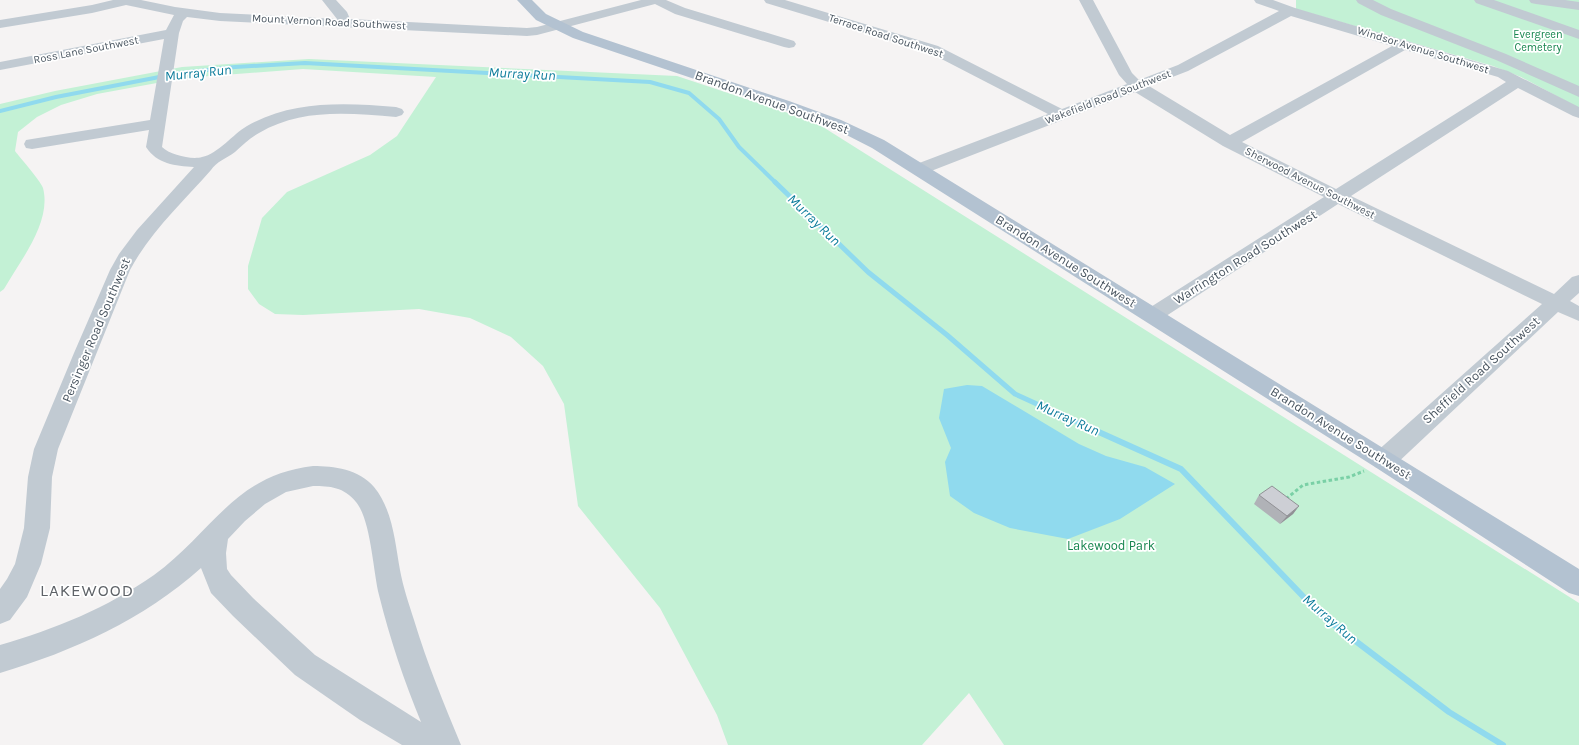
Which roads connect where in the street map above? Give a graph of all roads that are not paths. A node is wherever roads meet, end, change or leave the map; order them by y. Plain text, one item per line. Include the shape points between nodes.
1 (329, 0) edge
2 (524, 0) edge
3 (771, 0) edge
4 (1086, 0) edge
5 (1261, 0) edge
6 (1364, 0) edge
7 (1481, 0) edge
8 (1536, 0) edge
9 (124, 1) edge
10 (651, 1) edge
11 (1579, 6) edge
12 (1290, 11) junction
13 (184, 12) junction
14 (345, 23) junction
15 (0, 24) edge
16 (557, 25) junction
17 (172, 33) junction
18 (1579, 35) edge
19 (789, 44) dead end
20 (1405, 44) junction
21 (0, 66) edge
22 (1518, 81) junction
23 (1137, 86) junction
24 (1578, 92) edge
25 (396, 112) dead end
26 (1579, 113) edge
27 (1061, 115) junction
28 (159, 123) junction
29 (1229, 142) junction
30 (32, 144) dead end
31 (204, 163) junction
32 (920, 169) junction
33 (1338, 198) junction
34 (1579, 282) edge
35 (1556, 302) junction
36 (1579, 314) edge
37 (1153, 316) junction
38 (1384, 460) junction
39 (216, 535) junction
40 (1579, 584) edge
41 (0, 611) edge
42 (0, 658) edge
43 (430, 745) edge
44 (446, 745) edge

1 - 14 street via 342,15
2 - 16 main road, Brandon Avenue Southwest via 541,17
3 - 27 street, Terrace Road Southwest via 933,49
4 - 23 street, Sherwood Avenue Southwest via 1126,75
5 - 12 street, Windsor Avenue Southwest
6 - 24 street via 1386,12 1501,57
7 - 18 street
8 - 11 street
9 - 13 street, Mount Vernon Road Southwest
9 - 15 street, Mount Vernon Road Southwest
10 - 16 street, Mount Vernon Road Southwest
10 - 19 street
12 - 20 street, Windsor Avenue Southwest
12 - 23 street, Wakefield Road Southwest via 1183,68
13 - 14 street, Mount Vernon Road Southwest
13 - 17 street via 177,20
14 - 16 street, Mount Vernon Road Southwest via 527,32
16 - 32 main road, Brandon Avenue Southwest via 578,35 835,123
17 - 21 street, Ross Lane Southwest
17 - 28 street
20 - 22 street, Windsor Avenue Southwest
20 - 29 street
22 - 26 street, Windsor Avenue Southwest
22 - 33 street, Warrington Road Southwest
23 - 27 street, Wakefield Road Southwest
23 - 29 street, Sherwood Avenue Southwest
25 - 31 street via 332,109 292,113 252,130 225,153
27 - 32 street, Wakefield Road Southwest
28 - 30 street
28 - 31 street via 154,147 157,152 172,159
29 - 33 street, Sherwood Avenue Southwest
31 - 41 street, Persinger Road Southwest via 203,168 144,234 120,270 46,449 40,478 37,528 28,564 17,588
32 - 37 main road, Brandon Avenue Southwest
33 - 35 street, Sherwood Avenue Southwest
33 - 37 street, Warrington Road Southwest
34 - 35 street, Sheffield Road Southwest
35 - 36 street, Sherwood Avenue Southwest
35 - 38 street, Sheffield Road Southwest
37 - 38 main road, Brandon Avenue Southwest
38 - 40 main road, Brandon Avenue Southwest
39 - 42 street via 180,570 109,618 74,634
39 - 43 street via 214,570 220,584 243,607 306,665
39 - 44 street via 236,513 257,496 277,483 291,478 308,475 331,476 348,480 361,489 376,516 389,580 411,656

